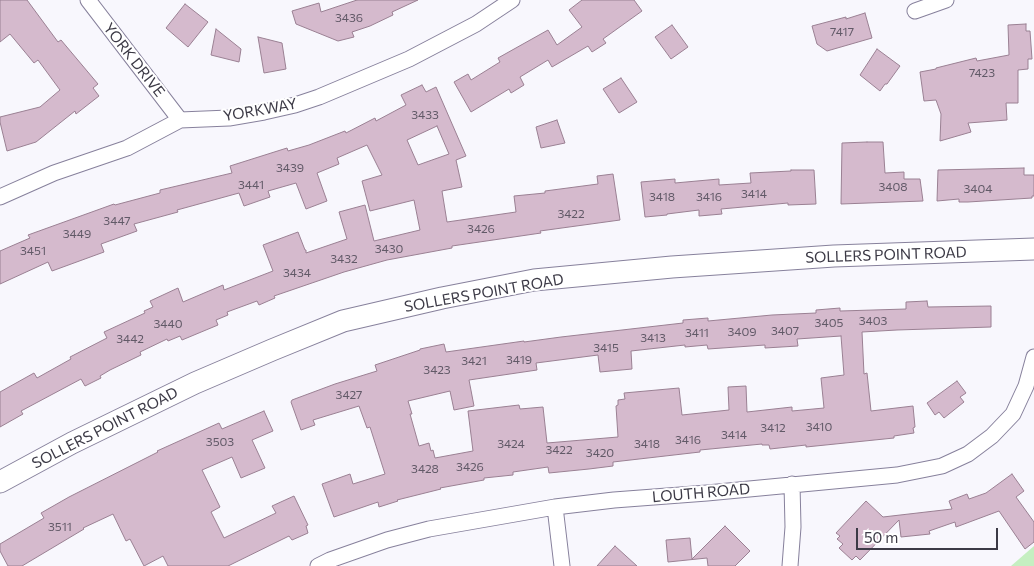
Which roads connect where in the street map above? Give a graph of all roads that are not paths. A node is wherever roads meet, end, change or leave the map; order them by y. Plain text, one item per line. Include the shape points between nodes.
1 (88, 0) edge
2 (512, 0) edge
3 (946, 0) edge
4 (915, 11) dead end
5 (180, 120) junction
6 (0, 197) edge
7 (1034, 249) edge
8 (1034, 357) edge
9 (0, 482) edge
10 (792, 484) junction
11 (555, 506) junction
12 (318, 566) edge
13 (562, 566) edge
14 (790, 566) edge

1 - 5 street, YORK DRIVE
2 - 5 street, YORKWAY via 476,24 409,59 319,97 229,118
3 - 4 street
5 - 6 street, YORKWAY via 127,148 54,173
7 - 9 main road, SOLLERS POINT ROAD via 834,256 672,268 534,280 442,298 343,321 272,350 72,442
8 - 10 street, LOUTH ROAD via 1026,386 1013,414 968,454 942,466 897,475
10 - 11 street, LOUTH ROAD
10 - 14 street
11 - 12 street, LOUTH ROAD via 429,528
11 - 13 street

